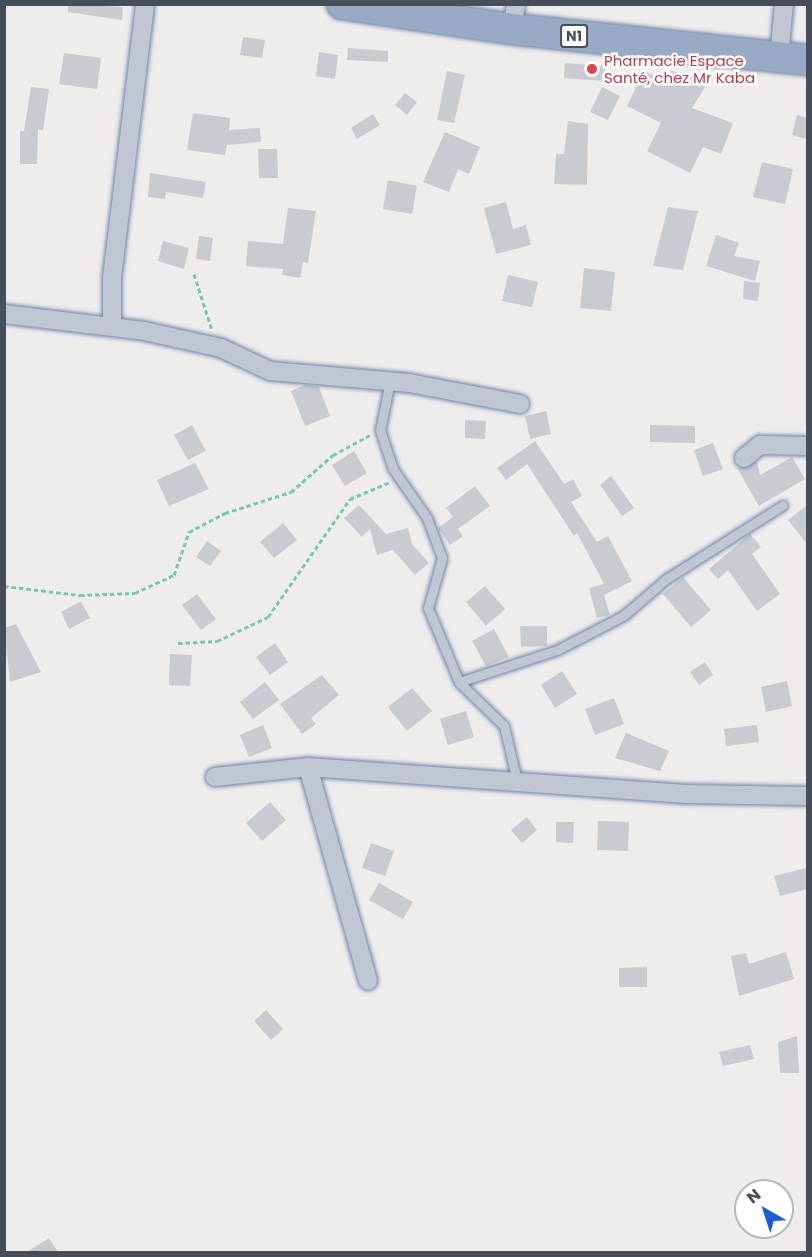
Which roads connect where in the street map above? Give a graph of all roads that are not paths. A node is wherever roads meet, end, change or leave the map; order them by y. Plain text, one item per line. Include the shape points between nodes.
1 (145, 4) edge
2 (342, 4) edge
3 (784, 4) edge
4 (514, 17) edge
5 (793, 58) edge
6 (4, 314) edge
7 (112, 327) junction
8 (390, 381) junction
9 (520, 404) dead end
10 (807, 446) edge
11 (744, 458) dead end
12 (783, 505) dead end
13 (459, 682) junction
14 (308, 767) junction
15 (215, 777) dead end
16 (517, 781) junction
17 (807, 796) edge
18 (368, 981) dead end

1 - 7 street via 112,278
2 - 4 highway, N1
3 - 5 street
4 - 5 highway, N1
6 - 7 street
7 - 8 street via 221,348 270,370
8 - 9 street
8 - 13 lane via 380,430 400,478 426,518 442,558 428,608
10 - 11 street via 760,446
12 - 13 lane via 666,579 623,616 557,650
13 - 16 lane via 504,726
14 - 15 street
14 - 16 street
14 - 18 street
16 - 17 street via 686,794

